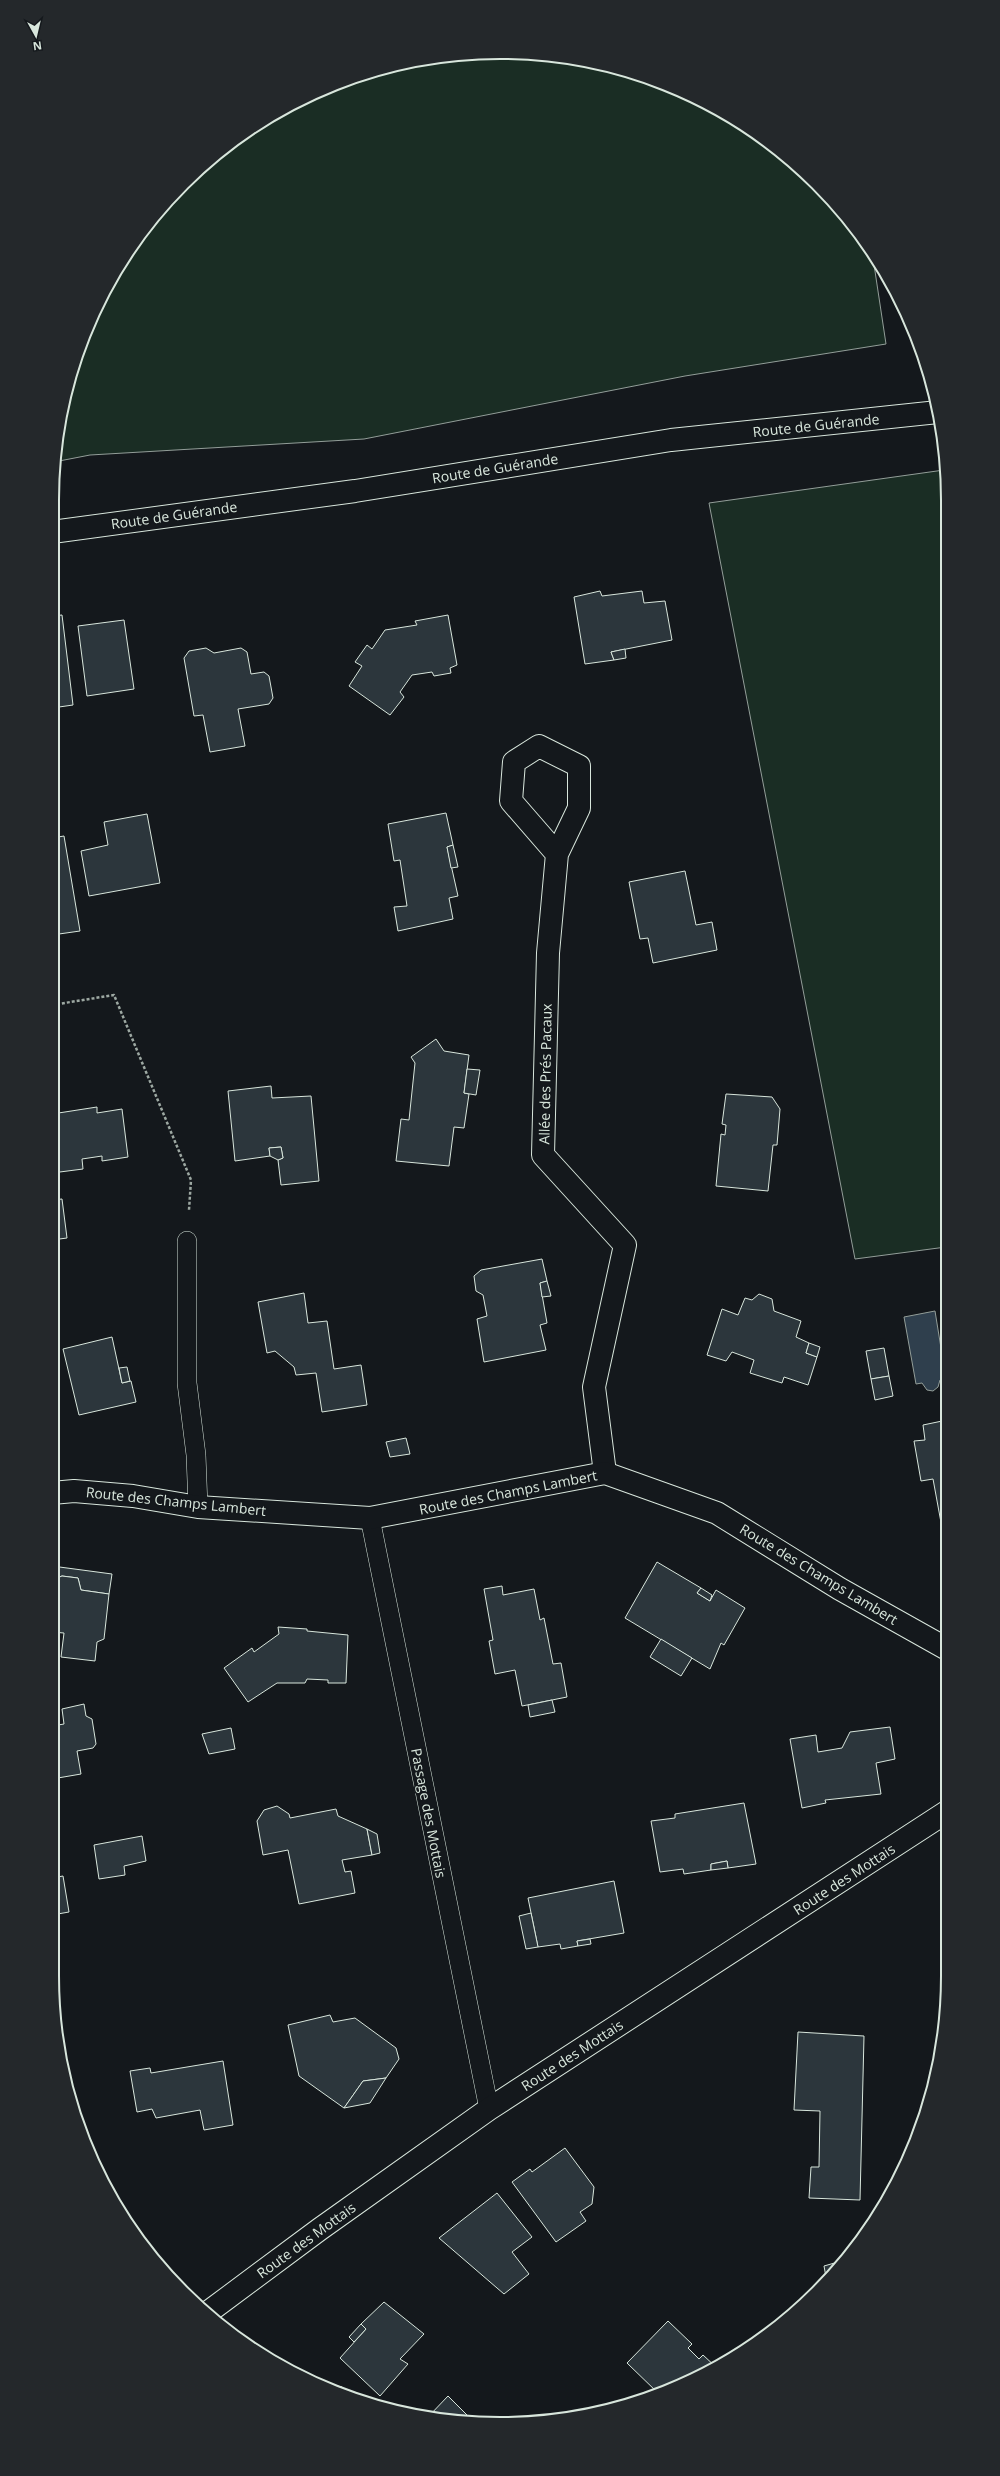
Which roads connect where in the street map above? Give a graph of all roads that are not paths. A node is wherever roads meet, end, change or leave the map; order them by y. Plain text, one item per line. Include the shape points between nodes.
1 (933, 413) edge
2 (59, 531) edge
3 (557, 854) junction
4 (187, 1241) road end
5 (605, 1473) junction
6 (59, 1493) edge
7 (198, 1507) junction
8 (370, 1518) junction
9 (941, 1646) edge
10 (941, 1817) edge
11 (489, 2109) junction
12 (211, 2309) edge

1 - 2 street, Route de Guérande via 671,440 355,491
3 - 3 street, Allée des Prés Pacaux via 579,808 579,766 539,746 514,762 511,801
3 - 5 street, Allée des Prés Pacaux via 548,953 543,1155 625,1245 594,1388
4 - 7 lane via 187,1383 196,1455
5 - 8 street, Route des Champs Lambert
5 - 9 street, Route des Champs Lambert via 718,1513 840,1589
6 - 7 street, Route des Champs Lambert via 74,1491 125,1495
7 - 8 street, Route des Champs Lambert
8 - 11 lane, Passage des Mottais
10 - 11 street, Route des Mottais
11 - 12 street, Route des Mottais

